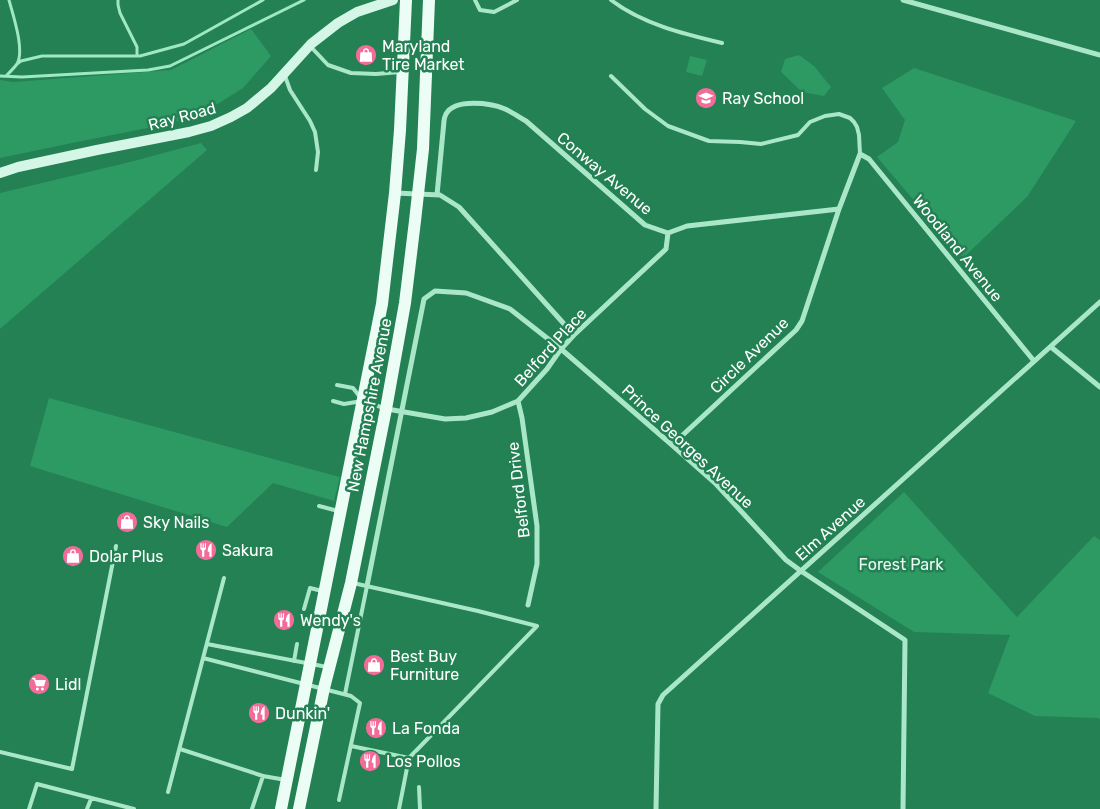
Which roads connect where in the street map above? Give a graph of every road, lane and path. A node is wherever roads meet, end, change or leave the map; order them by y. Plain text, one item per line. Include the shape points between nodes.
1 (393, 0) edge
2 (406, 0) edge
3 (430, 0) edge
4 (475, 0) edge
5 (517, 0) edge
6 (612, 0) edge
7 (903, 0) edge
8 (722, 43) dead end
9 (309, 46) junction
10 (1100, 55) edge
11 (402, 72) junction
12 (284, 74) junction
13 (611, 76) dead end
14 (860, 154) junction
15 (316, 170) dead end
16 (0, 173) edge
17 (395, 193) junction
18 (418, 194) junction
19 (437, 195) junction
20 (839, 209) junction
21 (668, 232) junction
22 (1100, 302) edge
23 (574, 335) junction
24 (1051, 346) junction
25 (562, 349) junction
26 (1034, 361) junction
27 (337, 385) dead end
28 (1100, 387) edge
29 (333, 401) dead end
30 (362, 401) junction
31 (518, 401) junction
32 (386, 409) junction
33 (402, 412) junction
34 (672, 445) junction
35 (319, 506) dead end
36 (340, 512) junction
37 (116, 546) dead end
38 (800, 571) junction
39 (224, 578) dead end
40 (351, 583) junction
41 (367, 586) junction
42 (325, 592) junction
43 (528, 606) dead end
44 (304, 609) dead end
45 (207, 644) junction
46 (297, 644) dead end
47 (203, 658) junction
48 (294, 661) junction
49 (310, 664) junction
50 (329, 667) junction
51 (306, 684) junction
52 (324, 688) junction
53 (346, 694) junction
54 (351, 746) junction
55 (180, 749) junction
56 (0, 752) edge
57 (409, 758) junction
58 (263, 776) junction
59 (286, 780) junction
60 (419, 787) dead end
61 (168, 792) dead end
62 (91, 798) junction
63 (339, 800) dead end
64 (29, 809) edge
65 (87, 809) edge
66 (134, 809) edge
67 (252, 809) edge
68 (281, 809) edge
69 (299, 809) edge
70 (399, 809) edge
71 (420, 809) edge
72 (656, 809) edge
73 (903, 809) edge

1 - 9 street, Ray Road via 357,12
2 - 11 main road, New Hampshire Avenue
3 - 18 main road, New Hampshire Avenue
4 - 5 lane via 480,10 494,12
6 - 8 lane via 623,9 673,31
7 - 10 street
9 - 11 lane via 328,64 351,73
9 - 12 street, Ray Road
11 - 17 main road, New Hampshire Avenue
12 - 15 lane via 316,132
12 - 16 street, Ray Road via 247,108 212,126
13 - 14 lane via 668,126 709,141 761,144 798,135 810,122 839,114 850,118 857,127
14 - 20 street, Circle Avenue
14 - 26 street, Woodland Avenue via 869,159
17 - 18 street
17 - 30 main road, New Hampshire Avenue via 382,304
18 - 19 street
18 - 32 main road, New Hampshire Avenue via 405,303
19 - 21 street, Conway Avenue via 446,113 454,106 485,104 506,109 526,121 645,225
19 - 23 street via 459,207
20 - 21 street via 686,226
20 - 34 street, Circle Avenue via 802,321 796,330
21 - 23 street, Belford Place via 666,250
22 - 24 street, Elm Avenue
23 - 25 street, Belford Place
24 - 26 street, Elm Avenue
24 - 28 street
25 - 31 street, Belford Place
25 - 33 street, Prince Georges Avenue via 510,309 466,293 434,291 424,299
25 - 34 street, Prince Georges Avenue
26 - 38 street, Elm Avenue
27 - 30 lane via 353,388
29 - 30 lane via 344,404
30 - 32 lane
30 - 36 main road, New Hampshire Avenue
31 - 33 street, Belford Place via 466,418 446,419
31 - 43 street, Belford Drive via 537,526 537,564
32 - 33 street, Belford Place
32 - 40 main road, New Hampshire Avenue
33 - 41 street, New Hampshire Avenue
34 - 38 street, Prince Georges Avenue via 716,484
35 - 36 lane
36 - 42 main road, New Hampshire Avenue
37 - 56 lane via 72,769
38 - 72 street, Elm Avenue via 663,695 658,704
38 - 73 street, Prince Georges Avenue via 905,640
39 - 45 lane
40 - 41 lane
40 - 50 main road, New Hampshire Avenue
41 - 53 lane
41 - 57 lane via 537,626
42 - 44 lane via 310,588
42 - 49 main road, New Hampshire Avenue
45 - 47 lane
45 - 48 lane
46 - 48 lane
47 - 51 lane
47 - 55 lane
48 - 49 lane
49 - 50 lane
49 - 51 main road, New Hampshire Avenue
50 - 52 main road, New Hampshire Avenue
51 - 52 lane
51 - 59 main road, New Hampshire Avenue
52 - 53 lane
52 - 69 main road, New Hampshire Avenue
53 - 54 lane via 360,703
54 - 57 lane
54 - 63 lane
55 - 58 lane
55 - 61 lane
57 - 70 lane
58 - 59 lane
58 - 67 lane
59 - 68 main road, New Hampshire Avenue
60 - 71 lane
62 - 64 lane via 37,784
62 - 65 lane
62 - 66 lane

